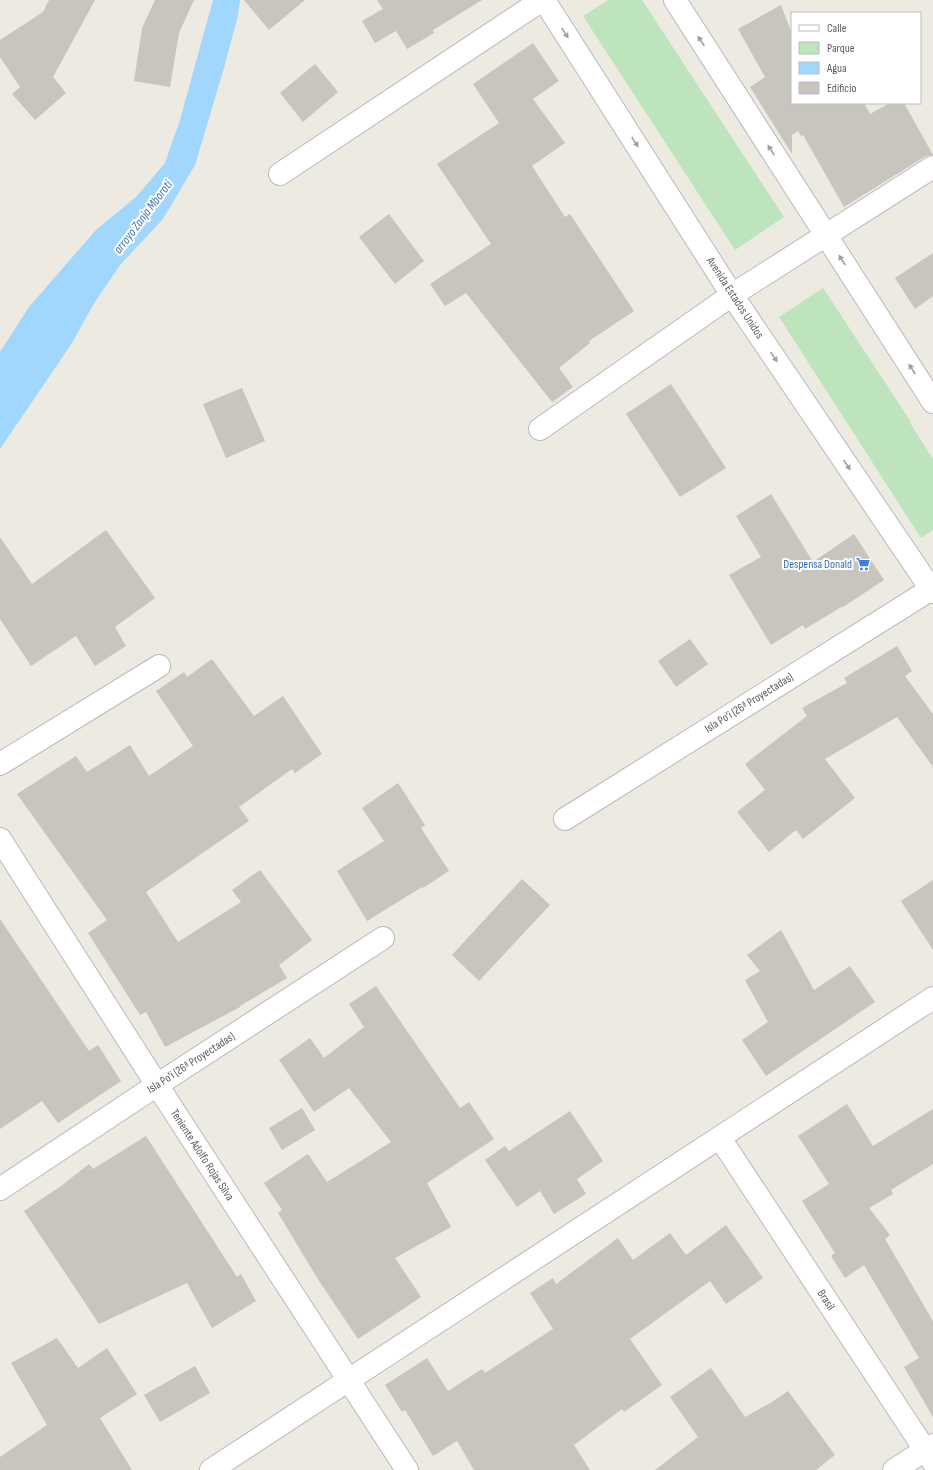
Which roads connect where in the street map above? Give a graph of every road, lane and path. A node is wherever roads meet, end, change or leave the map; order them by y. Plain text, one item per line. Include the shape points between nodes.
1 (543, 0) edge
2 (675, 0) edge
3 (933, 167) edge
4 (280, 174) dead end
5 (826, 235) junction
6 (732, 295) junction
7 (933, 402) edge
8 (540, 429) dead end
9 (932, 590) edge
10 (159, 666) dead end
11 (0, 764) edge
12 (565, 818) dead end
13 (0, 839) edge
14 (383, 938) dead end
15 (933, 998) edge
16 (157, 1085) junction
17 (720, 1138) junction
18 (0, 1190) edge
19 (349, 1380) junction
20 (930, 1452) edge
21 (212, 1470) edge
22 (407, 1470) edge
23 (894, 1470) edge

1 - 4 street
1 -> 6 street, Avenida Estados Unidos
5 -> 2 street
3 - 5 street
5 - 6 street
7 -> 5 street
6 - 8 street
6 -> 9 street, Avenida Estados Unidos
9 - 12 street, Isla Po'i (26ª Proyectadas)
10 - 11 street
13 - 16 street, Teniente Adolfo Rojas Silva
14 - 16 street, Isla Po'i (26ª Proyectadas)
15 - 17 street
16 - 18 street, Isla Po'i (26ª Proyectadas)
16 - 19 street, Teniente Adolfo Rojas Silva
17 - 19 street
17 - 20 street, Brasil
19 - 21 street
19 - 22 street, Teniente Adolfo Rojas Silva
20 - 23 street

